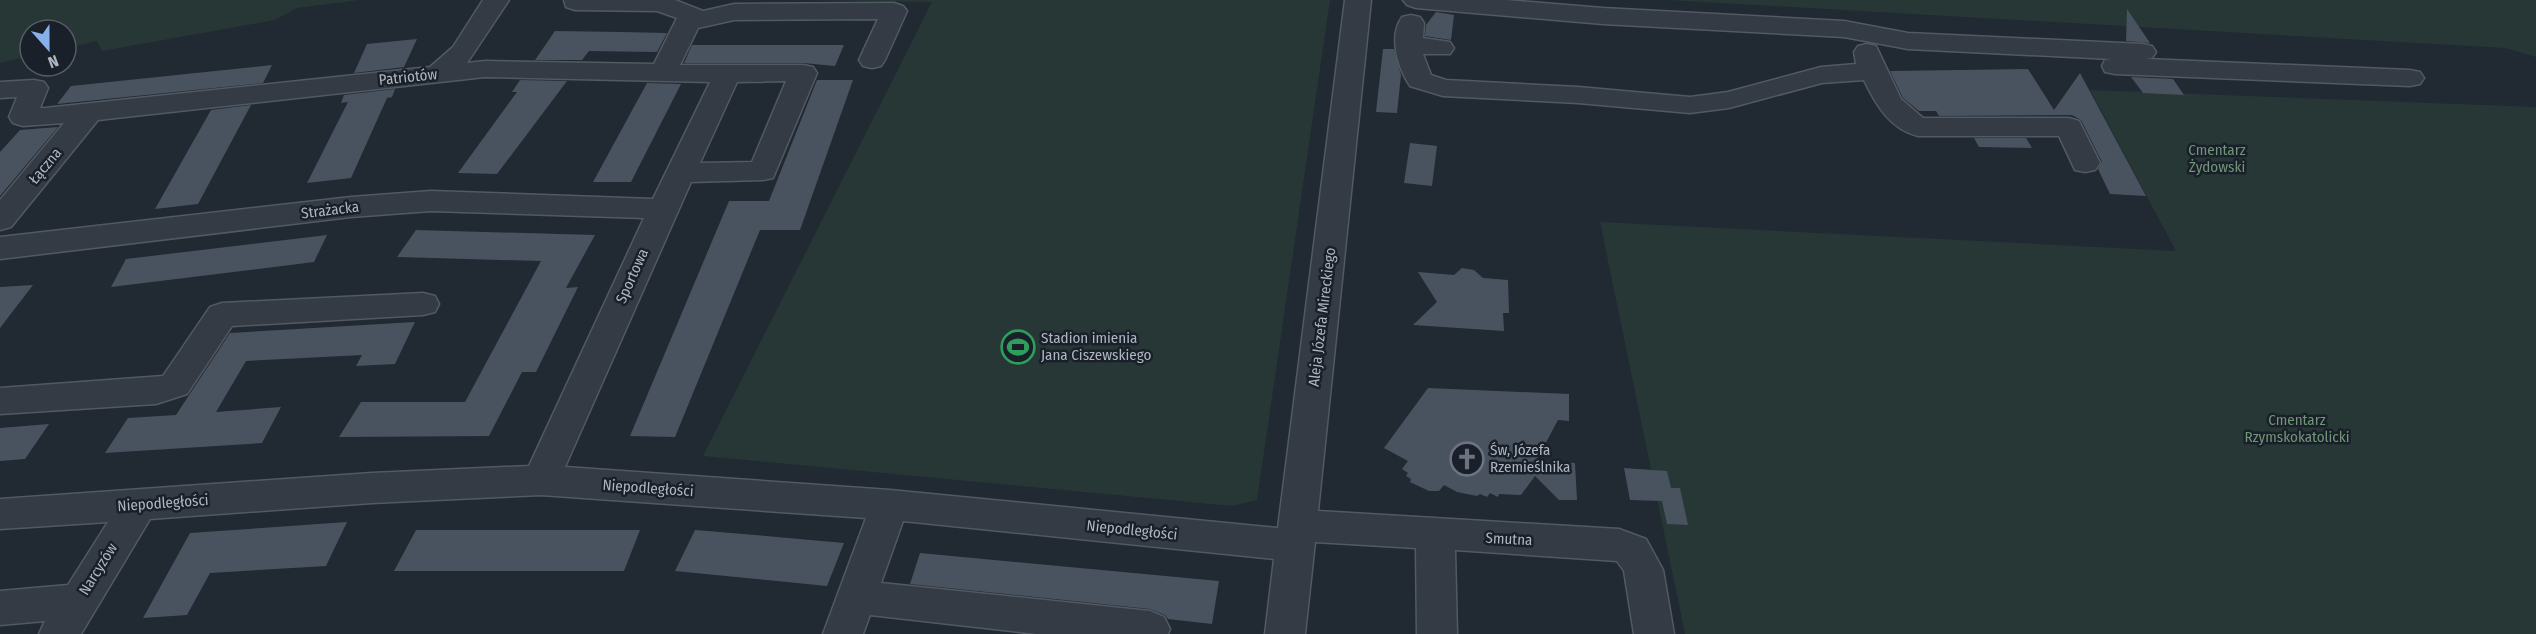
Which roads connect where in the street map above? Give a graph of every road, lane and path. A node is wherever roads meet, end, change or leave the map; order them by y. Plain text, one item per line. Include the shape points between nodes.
1 (496, 0) edge
2 (1358, 0) edge
3 (1415, 0) edge
4 (575, 2) dead end
5 (689, 22) junction
6 (1789, 27) junction
7 (1409, 45) junction
8 (1441, 48) dead end
9 (2144, 52) dead end
10 (872, 60) dead end
11 (1870, 61) junction
12 (663, 73) junction
13 (438, 74) junction
14 (728, 74) junction
15 (2410, 78) dead end
16 (0, 90) edge
17 (89, 112) junction
18 (11, 119) edge
19 (2085, 163) dead end
20 (681, 173) junction
21 (662, 209) junction
22 (0, 220) edge
23 (0, 248) edge
24 (423, 304) dead end
25 (0, 400) edge
26 (541, 480) junction
27 (138, 505) junction
28 (890, 505) junction
29 (0, 514) edge
30 (1296, 535) junction
31 (1435, 535) junction
32 (857, 597) junction
33 (79, 601) junction
34 (0, 608) edge
35 (1150, 629) dead end
36 (59, 634) edge
37 (843, 634) edge
38 (1285, 634) edge
39 (1437, 634) edge
40 (1654, 634) edge

1 - 13 street via 463,52
2 - 30 street, Aleja Józefa Mireckiego
3 - 6 street
3 - 7 street
4 - 5 street via 659,3 692,14
5 - 10 street via 752,11 894,11
5 - 12 street
6 - 9 street via 1844,29 1908,41
6 - 11 street via 1804,39
7 - 8 street
7 - 11 street via 1411,62 1420,80 1443,88 1682,105 1729,100
11 - 15 street via 2023,58 2162,70
11 - 19 street via 1894,111 1910,124 2069,127
12 - 13 street, Patriotów via 485,69
12 - 14 street, Patriotów
13 - 17 street, Patriotów
14 - 20 street, Sportowa
14 - 20 street, Patriotów via 803,73 763,171
16 - 18 street via 34,88
17 - 18 street, Patriotów
17 - 22 street, Łączna
20 - 21 street, Sportowa
21 - 23 street, Strażacka via 431,201
21 - 26 street, Sportowa
24 - 25 street via 222,315 175,385 156,391
26 - 27 street, Niepodległości
26 - 28 street, Niepodległości
27 - 29 street, Niepodległości
27 - 33 street, Narcyzów
28 - 30 street, Niepodległości
28 - 32 street
30 - 31 street, Smutna
30 - 38 street, Aleja Józefa Mireckiego
31 - 39 street
31 - 40 street, Smutna via 1619,545 1632,550 1643,570
32 - 35 street
32 - 37 street
33 - 34 street
33 - 36 street, Narcyzów

